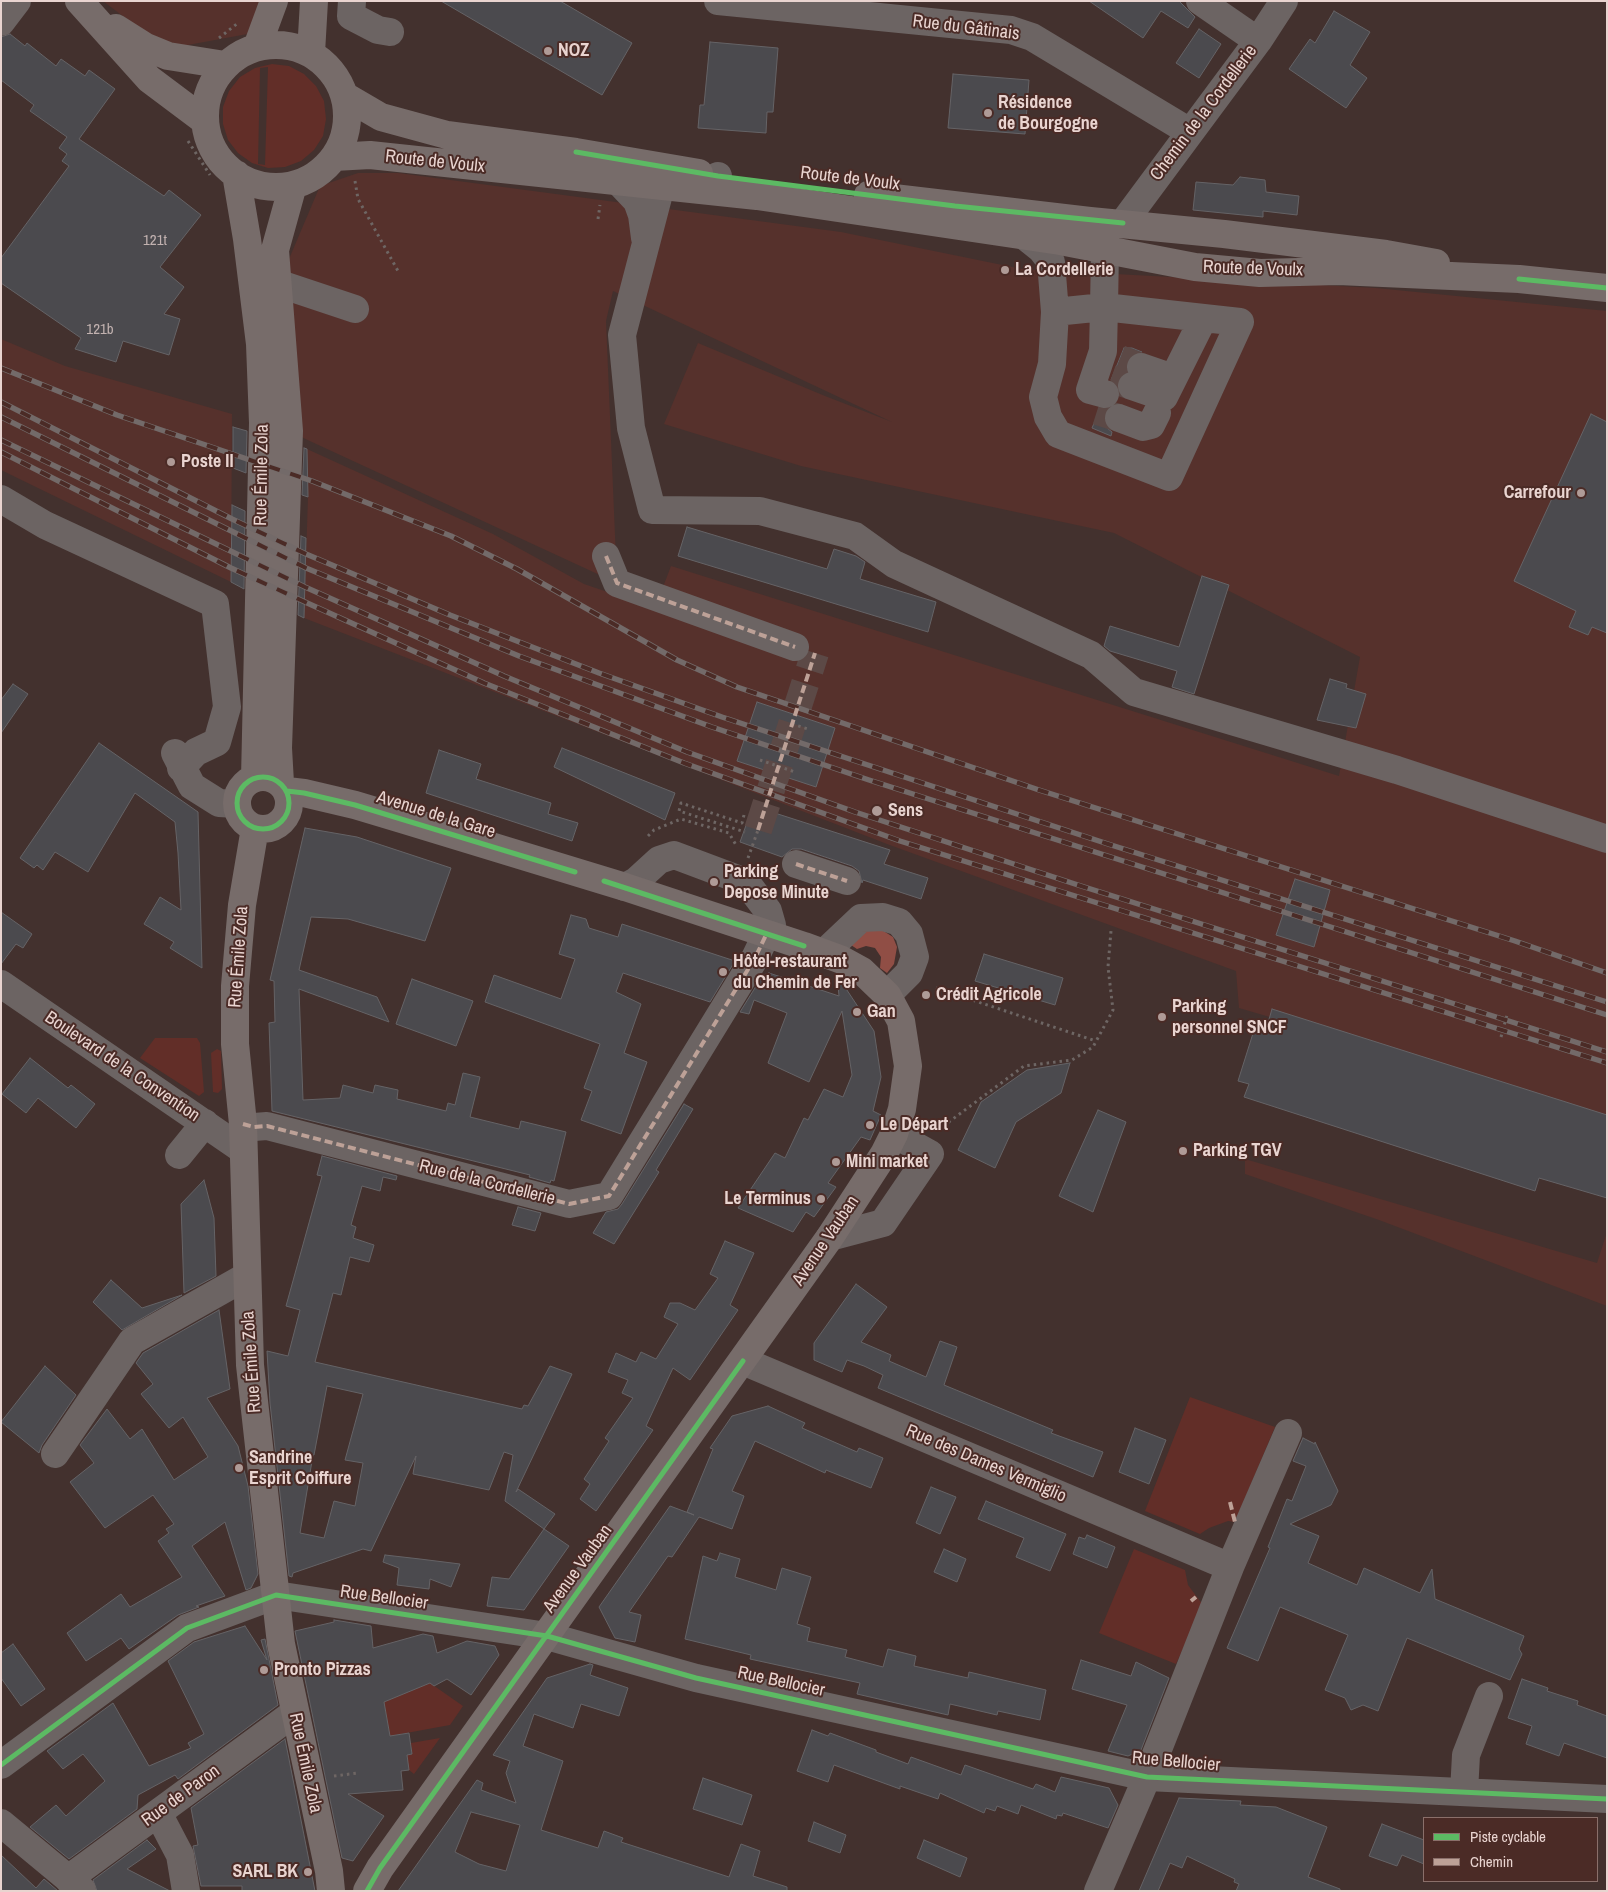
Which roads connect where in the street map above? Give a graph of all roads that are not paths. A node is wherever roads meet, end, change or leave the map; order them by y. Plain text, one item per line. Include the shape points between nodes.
1 (18, 1) edge
2 (274, 1) edge
3 (314, 1) edge
4 (352, 1) edge
5 (718, 1) edge
6 (1200, 1) edge
7 (1284, 1) edge
8 (83, 4) edge
9 (1, 22) edge
10 (390, 32) dead end
11 (1258, 41) junction
12 (257, 47) junction
13 (311, 53) junction
14 (225, 66) junction
15 (345, 96) junction
16 (196, 130) junction
17 (1190, 132) junction
18 (576, 152) junction
19 (334, 157) junction
20 (718, 176) junction
21 (224, 178) junction
22 (619, 182) junction
23 (293, 185) junction
24 (661, 186) junction
25 (1066, 218) junction
26 (1123, 224) junction
27 (1026, 237) junction
28 (645, 240) junction
29 (1105, 250) junction
30 (1519, 279) junction
31 (277, 284) junction
32 (1607, 288) edge
33 (1104, 307) junction
34 (355, 308) dead end
35 (1055, 312) junction
36 (1203, 319) junction
37 (1113, 384) junction
38 (1164, 396) junction
39 (1, 499) edge
40 (606, 556) dead end
41 (795, 647) dead end
42 (274, 784) junction
43 (237, 804) junction
44 (255, 828) junction
45 (1607, 839) edge
46 (796, 864) dead end
47 (846, 881) dead end
48 (625, 887) junction
49 (769, 934) junction
50 (824, 953) junction
51 (1, 984) edge
52 (887, 995) junction
53 (901, 1021) joint
54 (204, 1123) junction
55 (894, 1134) junction
56 (243, 1137) junction
57 (179, 1156) dead end
58 (830, 1237) junction
59 (247, 1276) junction
60 (743, 1361) junction
61 (1288, 1433) dead end
62 (55, 1454) dead end
63 (1230, 1566) junction
64 (276, 1595) junction
65 (547, 1636) junction
66 (1489, 1696) dead end
67 (294, 1712) junction
68 (1, 1765) edge
69 (1147, 1777) junction
70 (1464, 1792) junction
71 (1607, 1799) edge
72 (158, 1813) junction
73 (1, 1823) edge
74 (330, 1881) edge
75 (370, 1884) edge
76 (76, 1885) edge
77 (186, 1891) edge
78 (1098, 1891) edge

1 - 9 street
2 - 12 main road
3 - 13 main road
4 - 10 street via 351,16 378,30
5 - 17 street, Rue du Gâtinais via 1011,30 1032,37
6 - 11 street
7 - 11 street, Chemin de la Cordellerie
8 - 14 main road via 155,52
8 - 16 main road
11 - 17 street, Chemin de la Cordellerie
12 - 13 main road via 285,44
12 - 14 main road
13 - 15 main road via 332,71
14 - 16 main road via 207,97
15 - 18 main road, Route de Voulx via 381,117 447,135
15 - 19 main road via 345,134
16 - 21 main road via 226,166
17 - 26 street, Chemin de la Cordellerie
18 - 20 main road, Route de Voulx
18 - 24 street
19 - 22 main road, Route de Voulx via 370,156
19 - 23 main road via 316,175
20 - 24 street via 705,182 670,179
20 - 25 main road, Route de Voulx
21 - 23 main road via 275,187
21 - 42 main road, Rue Émile Zola via 247,239 260,344 263,423 260,620
22 - 24 main road, Route de Voulx
22 - 28 street via 637,201
23 - 31 main road, Rue Émile Zola via 275,250
24 - 27 main road, Route de Voulx via 757,196
24 - 28 street
25 - 26 main road, Route de Voulx
25 - 29 street
26 - 30 main road, Route de Voulx via 1386,254
27 - 29 main road, Route de Voulx
27 - 35 street via 1051,262
28 - 45 street via 622,335 631,428 652,510 760,511 855,536 894,564 1091,655 1134,692 1397,770
29 - 30 main road, Route de Voulx via 1195,267 1260,273 1338,272
29 - 33 street
30 - 32 main road, Route de Voulx
31 - 34 street
31 - 42 main road, Rue Émile Zola via 289,431
33 - 35 street
33 - 36 street
33 - 37 street
35 - 36 street via 1052,364 1043,397 1048,417 1058,434 1169,477 1240,322
36 - 38 street
37 - 38 street
37 - 38 street
39 - 43 street via 45,525 215,604 227,707 217,742 178,761 192,786 219,803
40 - 41 street via 617,583
42 - 43 main road via 244,785
42 - 44 main road via 289,808 280,823 273,827
42 - 48 main road, Avenue de la Gare via 355,805
43 - 44 main road via 241,816
44 - 56 main road, Rue Émile Zola via 242,905 235,986 235,1044
46 - 47 street
48 - 49 main road, Avenue de la Gare
48 - 49 street via 659,860 674,855 746,882 768,911 772,925
49 - 50 main road, Avenue de la Gare
49 - 56 street, Rue de la Cordellerie via 609,1196 569,1204 266,1126
50 - 52 main road, Avenue de la Gare via 862,971
50 - 52 street via 861,918 883,917 899,922 909,934 915,958 909,973
51 - 54 street, Boulevard de la Convention
52 - 53 main road, Avenue de la Gare
53 - 55 main road, Avenue Vauban via 908,1066 902,1109
54 - 56 street, Boulevard de la Convention
54 - 57 street
55 - 58 main road, Avenue Vauban
55 - 58 street via 930,1154 883,1223
56 - 59 main road, Rue Émile Zola
58 - 60 main road, Avenue Vauban
59 - 62 street via 132,1341
59 - 64 main road, Rue Émile Zola via 250,1365
60 - 63 street, Rue des Dames Vermiglio
60 - 65 main road, Avenue Vauban
61 - 63 street
63 - 69 street
64 - 65 street, Rue Bellocier
64 - 67 main road, Rue Émile Zola via 281,1644
64 - 68 street, Rue Bellocier via 187,1628
65 - 69 street, Rue Bellocier via 696,1678
65 - 75 main road, Avenue Vauban
66 - 70 street via 1466,1755
67 - 72 street, Rue de Paron
67 - 74 main road, Rue Émile Zola
69 - 70 street, Rue Bellocier
69 - 78 street
70 - 71 street, Rue Bellocier
72 - 76 street, Rue de Paron
72 - 77 street via 180,1855
73 - 76 street
74 - 75 main road, Avenue Vauban via 348,1877

